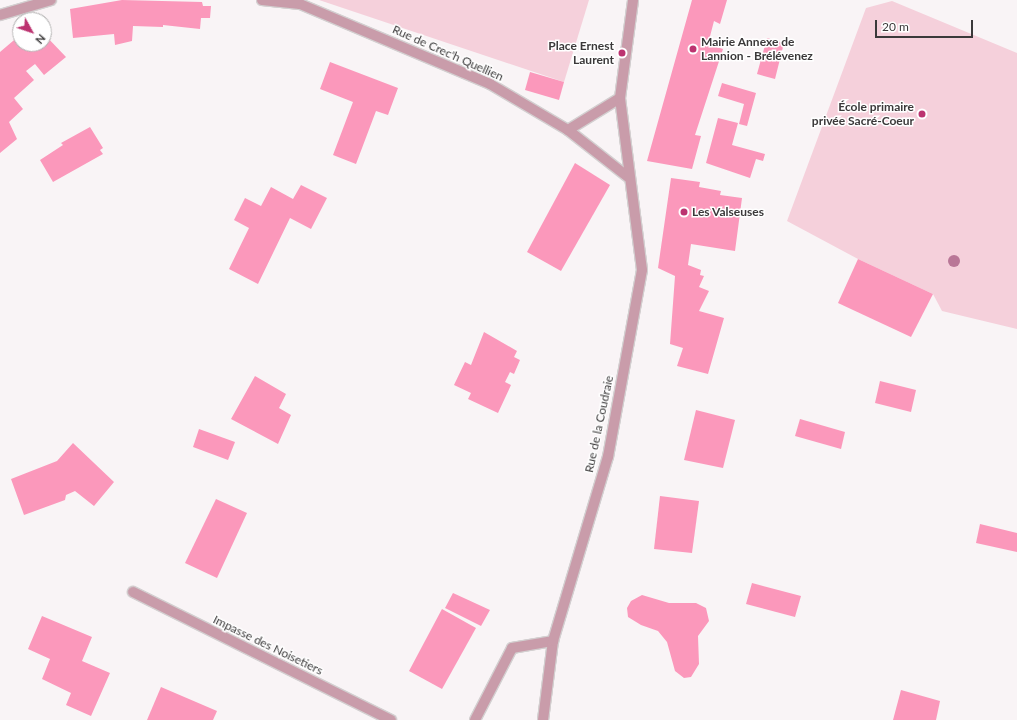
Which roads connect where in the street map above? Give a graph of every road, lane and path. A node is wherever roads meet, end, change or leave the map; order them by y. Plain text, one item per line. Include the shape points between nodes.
1 (51, 0) edge
2 (262, 0) edge
3 (633, 0) edge
4 (0, 15) edge
5 (620, 98) junction
6 (568, 130) junction
7 (628, 177) junction
8 (133, 592) dead end
9 (553, 641) junction
10 (391, 720) edge
11 (475, 720) edge
12 (542, 720) edge

1 - 4 street
2 - 6 street, Rue de Crec'h Quellien via 300,4 490,84
3 - 5 street
5 - 6 street
5 - 7 street
6 - 7 street, Rue de Crec'h Quellien
7 - 9 street, Rue de la Coudraie via 642,270 608,457
8 - 10 street, Impasse des Noisetiers
9 - 11 street via 512,648
9 - 12 street, Rue de la Coudraie

